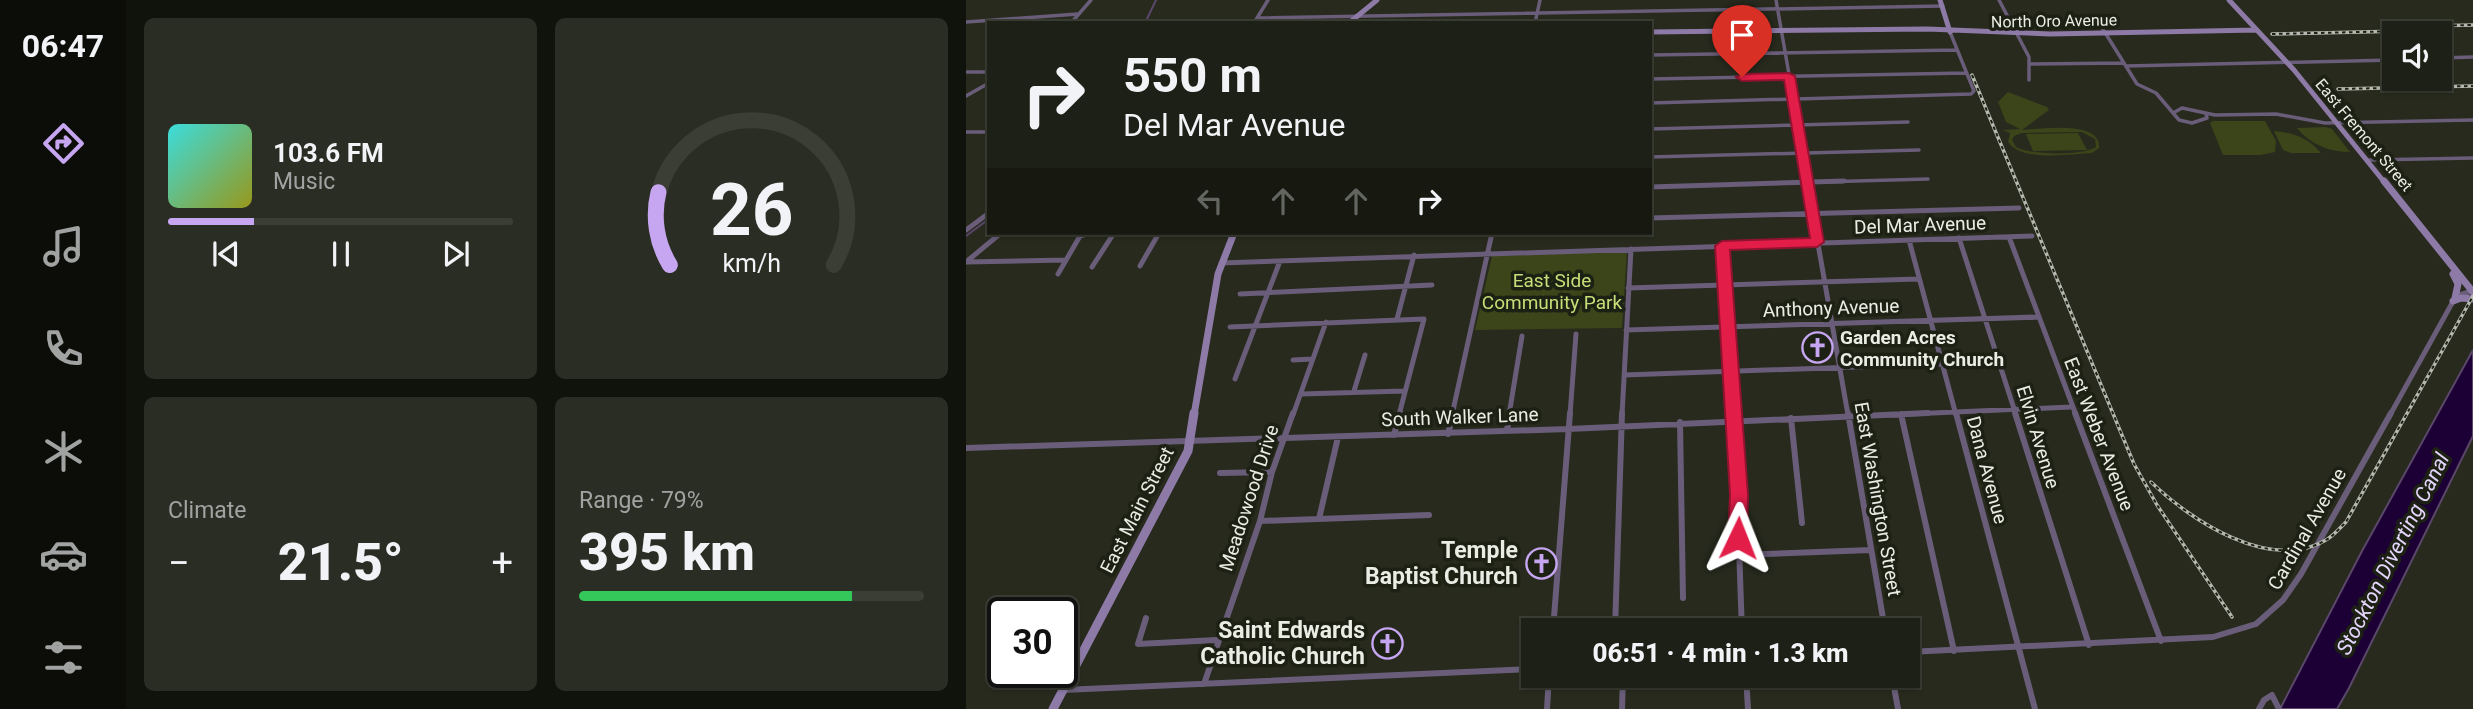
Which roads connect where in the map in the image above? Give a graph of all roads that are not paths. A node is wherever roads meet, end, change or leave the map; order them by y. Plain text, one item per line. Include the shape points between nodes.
1 (1091, 0) edge
2 (1268, 0) edge
3 (1377, 0) edge
4 (1540, 0) edge
5 (1776, 0) edge
6 (1999, 0) edge
7 (2228, 0) edge
8 (1941, 3) edge
9 (1777, 9) junction
10 (1537, 13) junction
11 (1078, 14) junction
12 (1357, 16) junction
13 (2096, 18) dead end
14 (1255, 20) edge
15 (1073, 21) edge
16 (1351, 21) edge
17 (1535, 21) edge
18 (966, 22) edge
19 (2257, 30) junction
20 (1781, 31) junction
21 (1652, 32) edge
22 (1950, 32) junction
23 (2105, 32) junction
24 (2016, 34) junction
25 (1956, 50) junction
26 (1785, 53) junction
27 (1652, 55) edge
28 (2473, 57) edge
29 (2452, 58) edge
30 (2382, 60) edge
31 (2286, 63) junction
32 (2031, 64) junction
33 (2125, 65) junction
34 (966, 72) edge
35 (987, 72) edge
36 (1966, 74) junction
37 (1789, 76) junction
38 (1652, 79) edge
39 (2029, 80) dead end
40 (987, 84) edge
41 (966, 96) edge
42 (1793, 100) junction
43 (1652, 103) edge
44 (2173, 113) junction
45 (2206, 116) junction
46 (2473, 120) edge
47 (1908, 122) dead end
48 (2336, 123) junction
49 (1797, 125) junction
50 (1652, 129) edge
51 (966, 132) edge
52 (987, 132) edge
53 (1919, 150) dead end
54 (1802, 153) junction
55 (1652, 157) edge
56 (2473, 158) edge
57 (2369, 160) junction
58 (1928, 179) dead end
59 (1807, 182) junction
60 (1652, 187) edge
61 (2019, 208) dead end
62 (987, 214) edge
63 (1812, 214) junction
64 (1652, 218) edge
65 (966, 230) edge
66 (1000, 235) edge
67 (1078, 235) edge
68 (1113, 235) edge
69 (1157, 235) edge
70 (1233, 235) edge
71 (1492, 235) edge
72 (2032, 236) dead end
73 (2009, 237) junction
74 (1959, 238) junction
75 (1909, 240) junction
76 (1817, 242) junction
77 (2433, 244) junction
78 (1722, 246) junction
79 (1631, 249) junction
80 (1488, 254) junction
81 (1414, 255) junction
82 (1066, 260) junction
83 (1280, 261) junction
84 (966, 262) edge
85 (1221, 263) junction
86 (1140, 266) dead end
87 (1092, 267) dead end
88 (1058, 274) dead end
89 (1918, 279) junction
90 (1824, 281) junction
91 (1406, 285) junction
92 (1432, 285) dead end
93 (1725, 285) junction
94 (1628, 288) junction
95 (1267, 291) junction
96 (2473, 292) edge
97 (1240, 294) dead end
98 (2473, 299) edge
99 (2454, 300) junction
100 (2038, 317) junction
101 (1397, 318) junction
102 (1984, 318) junction
103 (1930, 320) junction
104 (1326, 322) junction
105 (1831, 323) junction
106 (1256, 325) junction
107 (1230, 327) dead end
108 (1728, 327) junction
109 (1626, 330) junction
110 (1576, 334) dead end
111 (1522, 336) dead end
112 (1365, 355) dead end
113 (1313, 359) junction
114 (1293, 360) dead end
115 (1941, 364) junction
116 (1839, 368) junction
117 (1731, 371) junction
118 (1624, 375) junction
119 (1235, 379) dead end
120 (1354, 391) junction
121 (1405, 391) junction
122 (1301, 394) junction
123 (2071, 407) junction
124 (2012, 409) junction
125 (1955, 412) junction
126 (1901, 414) junction
127 (1847, 415) junction
128 (1791, 418) junction
129 (1734, 420) junction
130 (1680, 422) junction
131 (1621, 425) junction
132 (1568, 429) junction
133 (1507, 430) junction
134 (1448, 433) junction
135 (1394, 435) junction
136 (1338, 437) junction
137 (1284, 438) junction
138 (1190, 441) junction
139 (966, 448) edge
140 (1272, 471) junction
141 (1220, 473) dead end
142 (1429, 515) dead end
143 (1319, 519) junction
144 (1260, 521) junction
145 (1802, 523) dead end
146 (1871, 550) junction
147 (1738, 555) junction
148 (1683, 598) dead end
149 (1146, 618) dead end
150 (1554, 618) edge
151 (1615, 618) edge
152 (1741, 618) edge
153 (1883, 618) edge
154 (1217, 640) junction
155 (2161, 641) junction
156 (2089, 645) junction
157 (2019, 648) junction
158 (1954, 650) junction
159 (1920, 651) edge
160 (1521, 670) edge
161 (1203, 684) junction
162 (1548, 688) edge
163 (1623, 688) edge
164 (1747, 688) edge
165 (1894, 688) edge
166 (1063, 691) junction
167 (2279, 707) edge
168 (1053, 709) edge
169 (1547, 709) edge
170 (1622, 709) edge
171 (1748, 709) edge
172 (1898, 709) edge
173 (2035, 709) edge
174 (2259, 709) edge

1 - 11 street
2 - 14 street
3 - 12 street
4 - 10 street
5 - 9 street, East Washington Street
6 - 24 street
7 - 19 street, East Fremont Street
8 - 9 street
8 - 22 street
9 - 10 street
9 - 20 street, East Washington Street
10 - 12 street
10 - 17 street
11 - 15 street
11 - 18 street
12 - 14 street
12 - 16 street
13 - 23 street
19 - 23 street, North Oro Avenue
19 - 31 street, East Fremont Street
20 - 21 street, North Oro Avenue
20 - 22 street, North Oro Avenue
20 - 26 street, East Washington Street
22 - 24 street, North Oro Avenue
22 - 25 street
23 - 24 street, North Oro Avenue
23 - 33 street
24 - 32 street
25 - 26 street
25 - 36 street
26 - 27 street
26 - 37 street, East Washington Street
28 - 29 street
30 - 31 street
31 - 33 street
31 - 48 street, East Fremont Street
32 - 33 street
32 - 39 street
33 - 44 street via 2133,78 2156,93
34 - 35 street
36 - 37 street
36 - 42 street via 1972,94
37 - 38 street
37 - 42 street, East Washington Street
40 - 41 street
42 - 43 street
42 - 49 street, East Washington Street
44 - 45 street via 2182,108
44 - 45 street via 2186,123
45 - 48 street via 2269,114
46 - 48 street
47 - 49 street
48 - 57 street, East Fremont Street
49 - 50 street
49 - 54 street, East Washington Street
51 - 52 street
53 - 54 street
54 - 55 street
54 - 59 street, East Washington Street
56 - 57 street
57 - 77 street, East Fremont Street
58 - 59 street
59 - 60 street
59 - 63 street, East Washington Street
61 - 63 street
62 - 65 street
63 - 64 street
63 - 76 street, East Washington Street
66 - 84 street
67 - 82 street
68 - 87 street
69 - 86 street
70 - 85 street, East Main Street
71 - 80 street
72 - 73 street, Del Mar Avenue
73 - 74 street, Del Mar Avenue
73 - 100 street, East Weber Avenue
74 - 75 street, Del Mar Avenue
74 - 102 street, Elvin Avenue
75 - 76 street, Del Mar Avenue
75 - 89 street, Dana Avenue
76 - 78 street, Del Mar Avenue
76 - 90 street, East Washington Street
77 - 96 street, East Fremont Street
77 - 99 street via 2456,279
78 - 79 street, Del Mar Avenue
78 - 93 street
79 - 80 street, Del Mar Avenue
79 - 94 street
80 - 81 street, Del Mar Avenue
80 - 134 street
81 - 83 street, Del Mar Avenue
81 - 91 street
82 - 84 street
82 - 88 street
83 - 85 street, Del Mar Avenue
83 - 95 street
85 - 138 street, East Main Street
89 - 90 street
89 - 103 street, Dana Avenue
90 - 93 street
90 - 105 street, East Washington Street
91 - 92 street
91 - 95 street
91 - 101 street
93 - 94 street
93 - 108 street
94 - 109 street
95 - 97 street
95 - 106 street
96 - 99 street via 2459,293
98 - 99 street
99 - 155 street, Cardinal Avenue via 2280,607 2241,632
100 - 102 street, Anthony Avenue
100 - 123 street, East Weber Avenue
101 - 104 street
101 - 121 street via 1423,319
102 - 103 street, Anthony Avenue
102 - 124 street, Elvin Avenue
103 - 105 street, Anthony Avenue
103 - 115 street, Dana Avenue
104 - 106 street
104 - 113 street, Meadowood Drive
105 - 108 street, Anthony Avenue
105 - 116 street, East Washington Street
106 - 107 street
106 - 119 street
108 - 109 street, Anthony Avenue
108 - 117 street
109 - 118 street
110 - 132 street
111 - 133 street
112 - 120 street
113 - 114 street
113 - 122 street, Meadowood Drive
115 - 116 street
115 - 125 street, Dana Avenue
116 - 117 street
116 - 127 street, East Washington Street
117 - 118 street
117 - 129 street
118 - 131 street
120 - 121 street
120 - 122 street
121 - 135 street
122 - 137 street, Meadowood Drive
123 - 124 street, South Walker Lane
123 - 155 street, East Weber Avenue
124 - 125 street, South Walker Lane
124 - 156 street, Elvin Avenue
125 - 126 street, South Walker Lane
125 - 157 street, Dana Avenue
126 - 127 street, South Walker Lane
126 - 158 street
127 - 128 street, South Walker Lane
127 - 146 street, East Washington Street
128 - 129 street, South Walker Lane
128 - 145 street
129 - 130 street, South Walker Lane
129 - 147 street
130 - 131 street, South Walker Lane
130 - 148 street
131 - 132 street, South Walker Lane
131 - 151 street
132 - 133 street, South Walker Lane
132 - 150 street
133 - 134 street, South Walker Lane
134 - 135 street, South Walker Lane
135 - 136 street, South Walker Lane
136 - 137 street, South Walker Lane
136 - 143 street
137 - 138 street, South Walker Lane
137 - 140 street, Meadowood Drive
138 - 139 street, South Walker Lane
138 - 166 street, East Main Street via 1178,473
140 - 141 street
140 - 144 street, Meadowood Drive
142 - 143 street
143 - 144 street
144 - 154 street, Meadowood Drive
146 - 147 street
146 - 153 street, East Washington Street
147 - 152 street
149 - 154 street via 1138,644
154 - 161 street, Meadowood Drive
155 - 156 street, Cardinal Avenue
156 - 157 street, Cardinal Avenue
157 - 158 street, Cardinal Avenue
157 - 173 street, Dana Avenue
158 - 159 street, Cardinal Avenue
160 - 161 street
161 - 166 street
162 - 169 street
163 - 170 street
164 - 171 street
165 - 172 street
166 - 168 street, East Main Street
167 - 174 street via 2272,695

